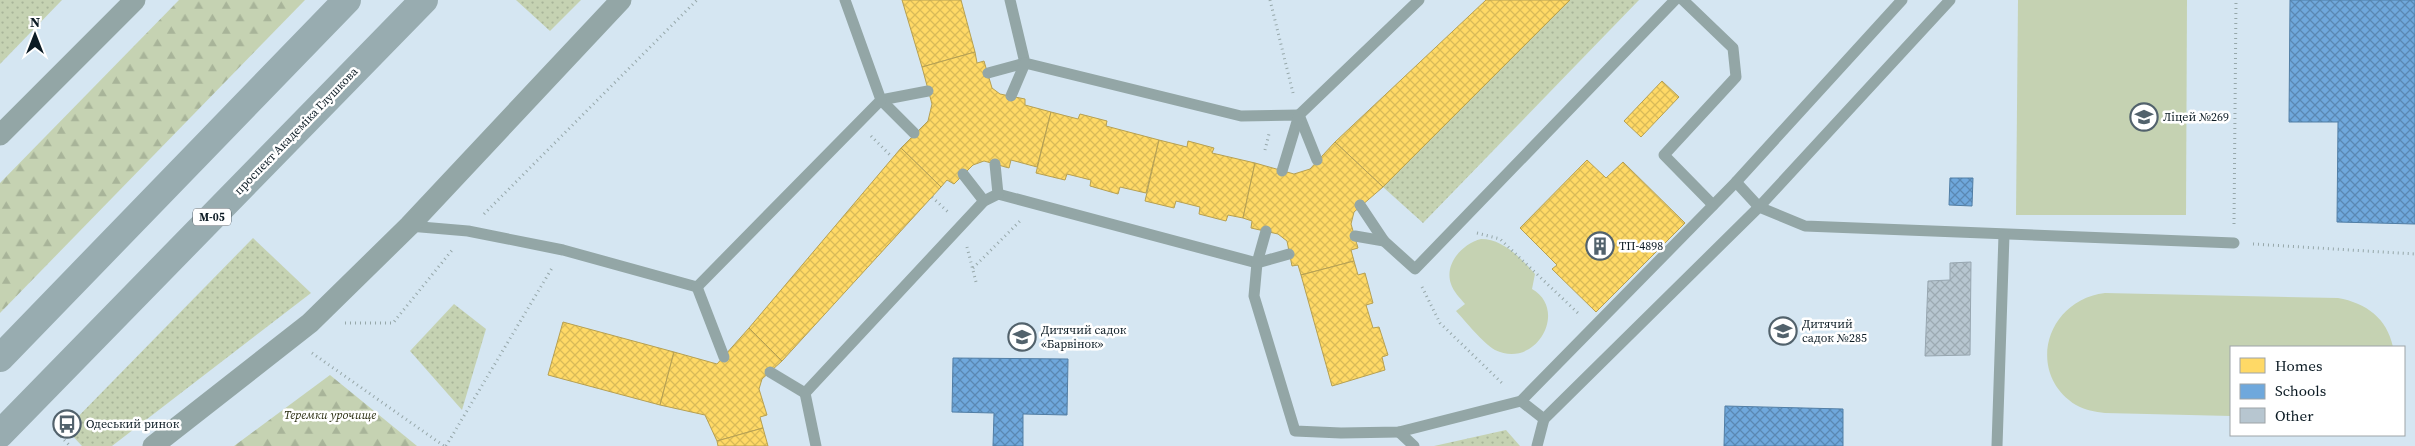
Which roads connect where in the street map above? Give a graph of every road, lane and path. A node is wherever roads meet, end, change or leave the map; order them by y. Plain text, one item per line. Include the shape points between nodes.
1 (135, 0) edge
2 (347, 0) edge
3 (424, 0) edge
4 (621, 0) edge
5 (697, 0) edge
6 (845, 0) edge
7 (1010, 0) edge
8 (1270, 0) edge
9 (1419, 0) edge
10 (1675, 0) edge
11 (1682, 0) edge
12 (1902, 0) edge
13 (1950, 0) edge
14 (2236, 0) edge
15 (1025, 63) junction
16 (988, 73) dead end
17 (928, 91) dead end
18 (1011, 96) dead end
19 (881, 100) junction
20 (1299, 115) junction
21 (1274, 116) junction
22 (859, 122) junction
23 (914, 133) dead end
24 (0, 135) edge
25 (892, 157) dead end
26 (1264, 157) dead end
27 (1317, 160) dead end
28 (995, 164) dead end
29 (1282, 171) dead end
30 (963, 174) dead end
31 (1736, 182) junction
32 (998, 194) junction
33 (984, 202) junction
34 (1036, 204) junction
35 (1360, 205) dead end
36 (1713, 205) junction
37 (1759, 207) junction
38 (409, 226) junction
39 (468, 231) junction
40 (1266, 231) dead end
41 (1449, 234) junction
42 (2004, 235) junction
43 (1355, 236) dead end
44 (1384, 240) junction
45 (2234, 243) junction
46 (563, 250) junction
47 (1289, 254) dead end
48 (2415, 254) edge
49 (1257, 263) junction
50 (972, 268) dead end
51 (1413, 268) junction
52 (697, 287) junction
53 (310, 323) junction
54 (1593, 327) junction
55 (291, 339) junction
56 (724, 357) dead end
57 (0, 358) edge
58 (770, 372) dead end
59 (805, 393) junction
60 (1521, 401) junction
61 (1544, 419) junction
62 (54, 429) dead end
63 (1398, 432) junction
64 (0, 434) edge
65 (70, 446) edge
66 (153, 446) edge
67 (445, 446) edge
68 (816, 446) edge
69 (1414, 446) edge
70 (1537, 446) edge
71 (1997, 446) edge

1 - 24 street
2 - 57 highway
3 - 64 highway, проспект Академіка Глушкова / М-05
4 - 38 street
5 - 39 path
6 - 19 lane
7 - 15 lane
8 - 20 path
9 - 20 lane
10 - 41 lane
11 - 36 lane via 1733,48 1736,77 1664,155
12 - 31 lane
13 - 37 lane
14 - 45 path
15 - 16 lane
15 - 18 lane
15 - 21 lane via 1241,116
17 - 19 lane
19 - 22 lane
19 - 23 lane
20 - 21 lane
20 - 27 lane
20 - 29 lane
21 - 26 path
22 - 25 path
22 - 52 lane
28 - 32 lane
30 - 33 lane
31 - 36 lane
31 - 37 lane
32 - 33 lane
32 - 34 lane
33 - 59 lane
34 - 49 lane
34 - 50 path
35 - 44 lane
36 - 54 lane
37 - 42 lane via 1805,226
37 - 61 lane
38 - 39 lane
38 - 53 street
39 - 46 lane
39 - 53 path via 393,323
40 - 49 lane
41 - 51 lane
41 - 54 path via 1473,233 1500,239
42 - 45 lane
42 - 71 lane
43 - 44 lane
44 - 51 lane
45 - 48 path
46 - 52 lane
46 - 67 path
47 - 49 lane
49 - 63 lane via 1254,296 1295,430
51 - 60 path via 1440,323
52 - 56 lane
53 - 55 street
54 - 60 lane
55 - 66 street
55 - 67 path
58 - 59 lane
59 - 68 lane
60 - 61 lane
60 - 63 lane
61 - 70 lane
62 - 65 path
63 - 69 lane

